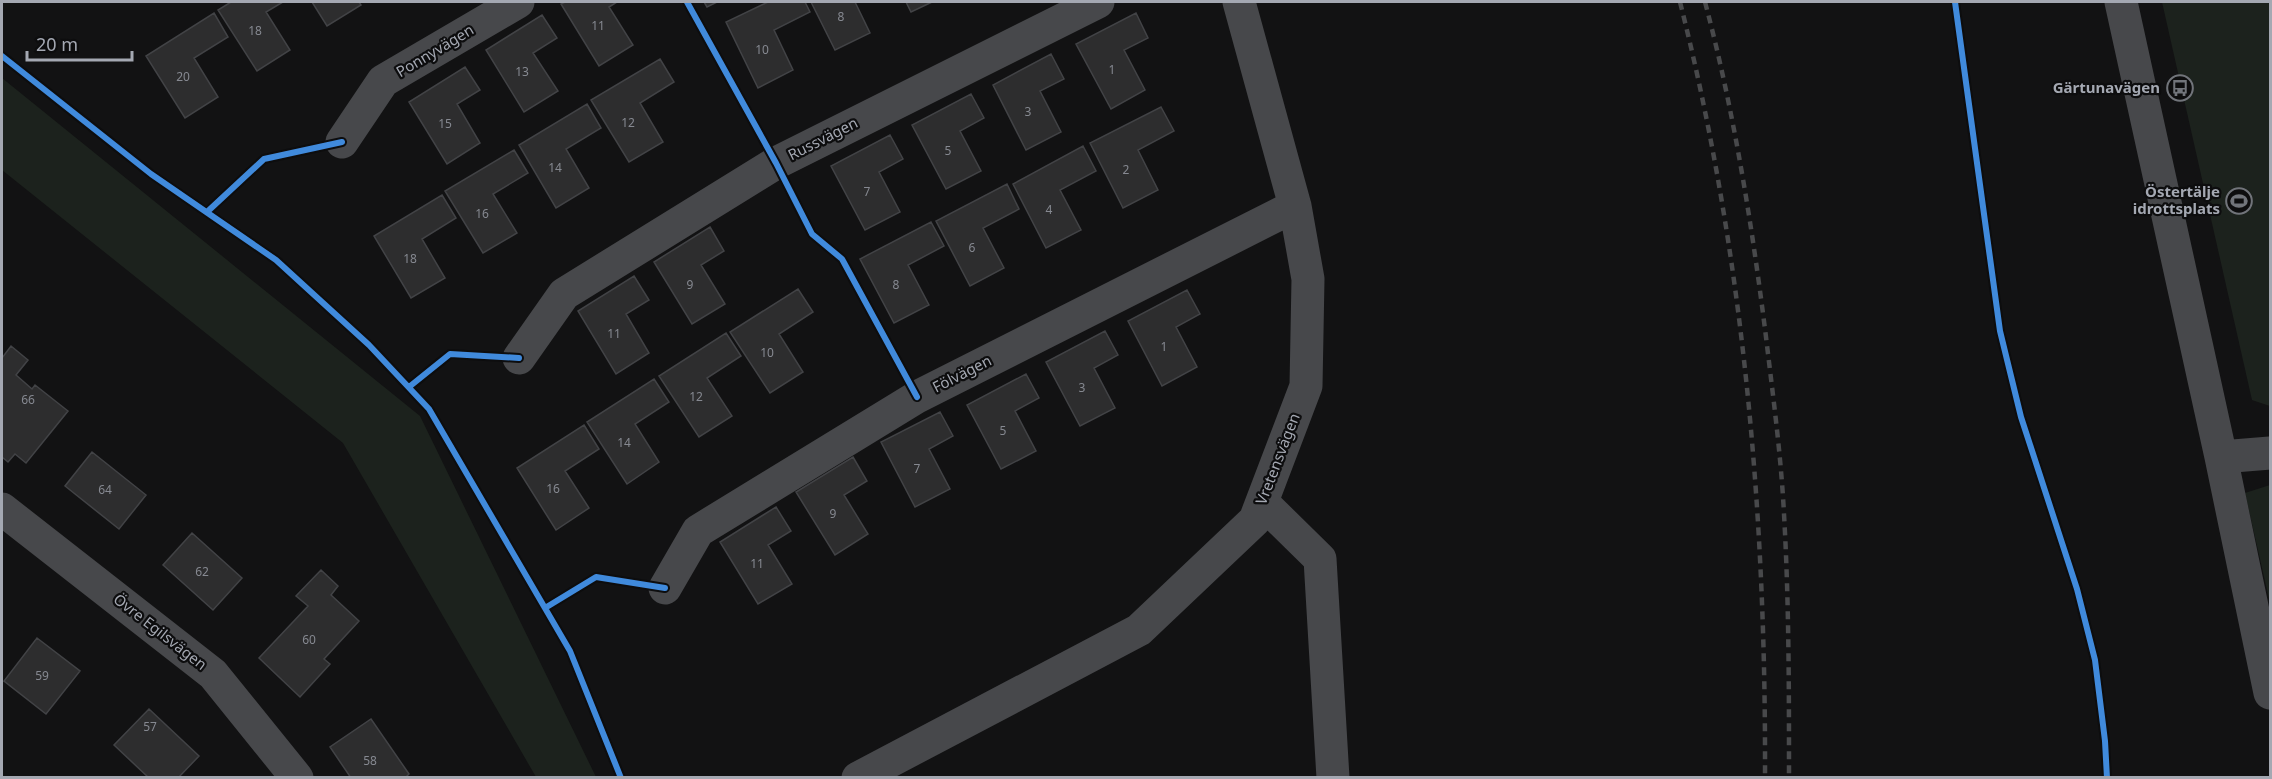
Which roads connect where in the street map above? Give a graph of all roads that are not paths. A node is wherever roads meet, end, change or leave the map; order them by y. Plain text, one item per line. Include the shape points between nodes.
1 (518, 2) edge
2 (1098, 2) edge
3 (1239, 2) edge
4 (2121, 2) edge
5 (342, 142) dead end
6 (1295, 206) junction
7 (519, 358) dead end
8 (2271, 453) edge
9 (2221, 457) junction
10 (1262, 502) junction
11 (2, 508) edge
12 (665, 588) dead end
13 (2271, 693) edge
14 (297, 777) edge
15 (858, 777) edge
16 (1333, 777) edge

1 - 5 street, Ponnyvägen via 383,81
2 - 7 street, Russvägen via 756,175 564,294
3 - 6 street, Vretensvägen
4 - 9 street
6 - 10 street, Vretensvägen via 1308,279 1306,386
6 - 12 street, Fölvägen via 907,403 698,531
8 - 9 street
9 - 13 street
10 - 15 street, Vretensvägen via 1255,520 1139,630
10 - 16 street via 1320,559
11 - 14 street, Övre Egilsvägen via 213,674

